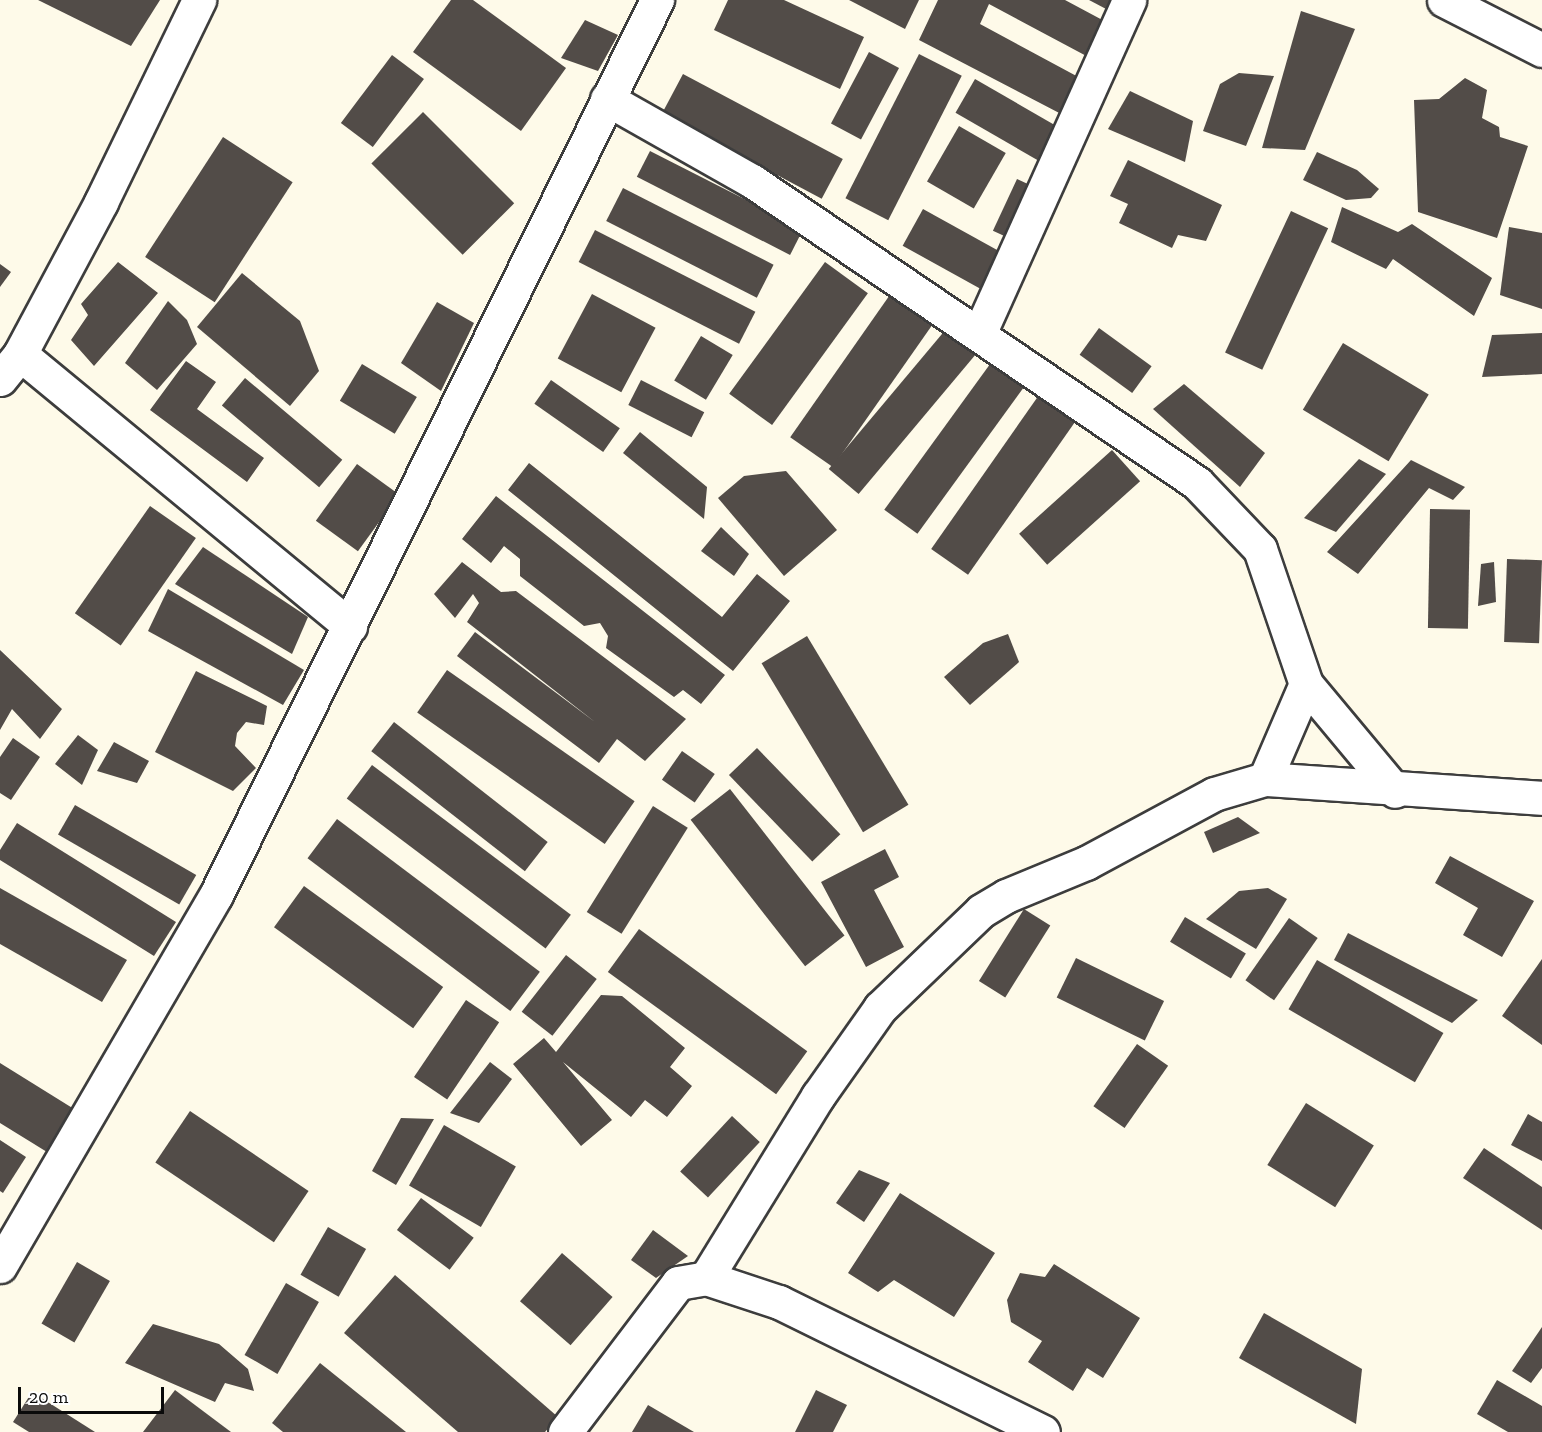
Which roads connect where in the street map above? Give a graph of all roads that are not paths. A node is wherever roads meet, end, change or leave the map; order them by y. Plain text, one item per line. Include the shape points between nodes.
1 (199, 0) edge
2 (657, 0) edge
3 (1128, 0) edge
4 (1444, 0) edge
5 (1542, 50) edge
6 (607, 99) junction
7 (980, 332) junction
8 (20, 354) junction
9 (0, 379) edge
10 (350, 626) junction
11 (1306, 684) junction
12 (1265, 779) junction
13 (1395, 791) junction
14 (1542, 798) edge
15 (0, 1266) edge
16 (706, 1278) junction
17 (565, 1432) edge
18 (1042, 1432) edge

1 - 8 street
2 - 6 street
3 - 7 street
4 - 5 street
6 - 7 street via 752,181
6 - 10 street
7 - 11 street via 1150,447 1237,523 1272,571
8 - 9 street
8 - 10 street
10 - 15 street via 216,895
11 - 12 street
11 - 13 street
12 - 13 street
12 - 16 street via 1214,794 981,911 880,1008 818,1096
13 - 14 street
16 - 17 street via 678,1283 604,1373
16 - 18 street via 779,1302

